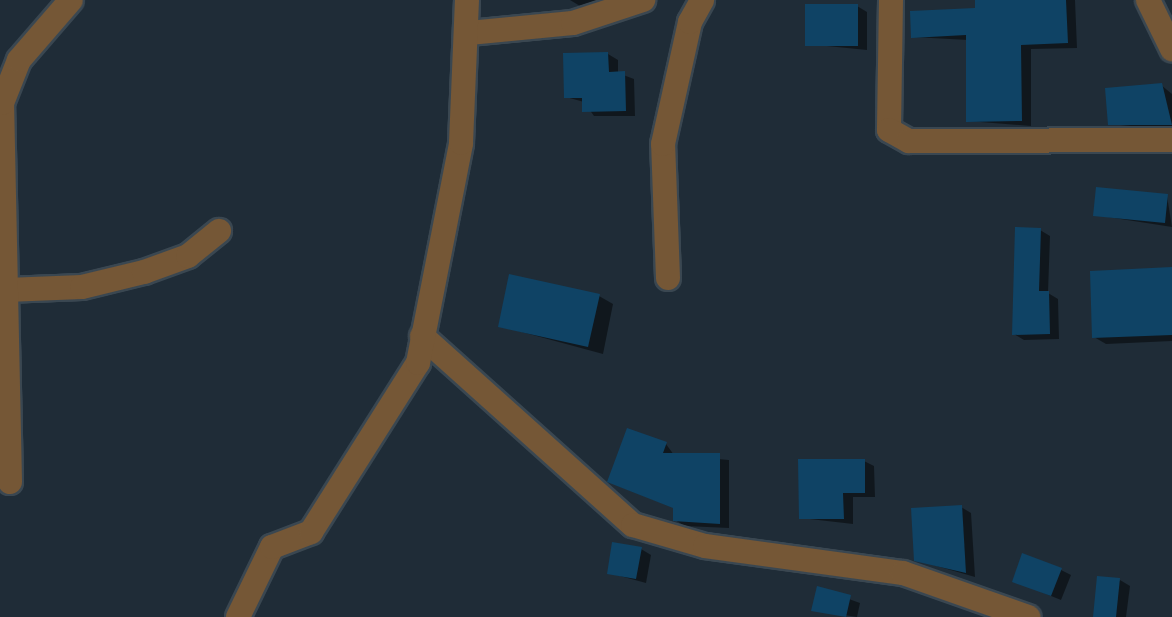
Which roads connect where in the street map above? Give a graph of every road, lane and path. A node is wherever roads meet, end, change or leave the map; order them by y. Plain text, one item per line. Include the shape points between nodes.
1 (71, 0) edge
2 (467, 0) edge
3 (643, 0) edge
4 (702, 0) edge
5 (891, 0) edge
6 (1148, 0) edge
7 (469, 33) junction
8 (1172, 49) edge
9 (1172, 140) edge
10 (219, 231) dead end
11 (668, 278) dead end
12 (6, 290) junction
13 (422, 336) junction
14 (10, 482) dead end
15 (238, 617) edge
16 (1028, 617) edge

1 - 12 street via 19,60 2,103
2 - 7 street
3 - 7 street via 573,23
4 - 11 street via 690,22 663,144
5 - 9 street via 889,130 909,141
6 - 8 street
7 - 13 street via 461,143
10 - 12 street via 188,256 144,272 82,287
12 - 14 street
13 - 15 street via 418,363 311,532 272,547
13 - 16 street via 633,525 705,546 903,573

